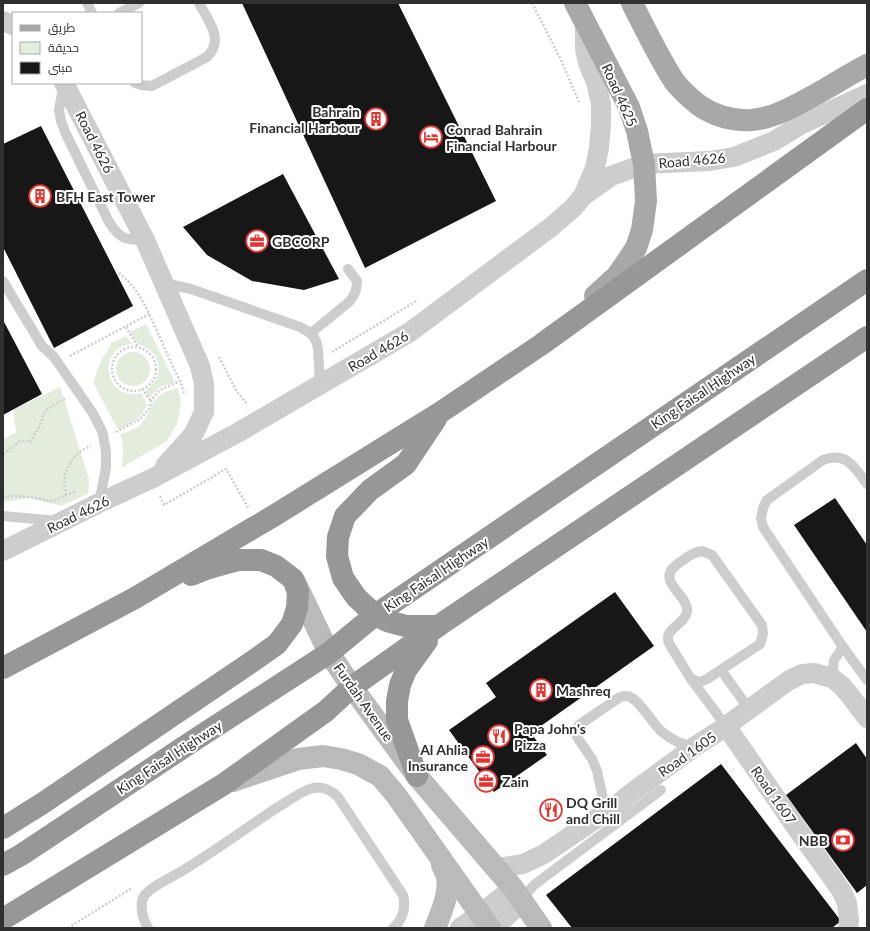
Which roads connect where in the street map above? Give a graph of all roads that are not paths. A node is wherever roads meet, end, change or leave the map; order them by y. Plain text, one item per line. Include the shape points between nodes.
1 (87, 3) edge
2 (139, 3) edge
3 (199, 3) edge
4 (632, 3) edge
5 (92, 12) edge
6 (121, 12) edge
7 (580, 12) edge
8 (867, 65) edge
9 (65, 84) edge
10 (137, 84) edge
11 (867, 94) edge
12 (867, 109) edge
13 (644, 164) junction
14 (583, 196) junction
15 (348, 269) dead end
16 (867, 280) edge
17 (3, 281) edge
18 (164, 283) junction
19 (311, 333) junction
20 (867, 337) edge
21 (542, 344) junction
22 (320, 385) junction
23 (441, 412) junction
24 (153, 478) junction
25 (867, 484) edge
26 (99, 503) junction
27 (3, 516) edge
28 (63, 521) junction
29 (3, 551) edge
30 (293, 579) junction
31 (134, 598) junction
32 (375, 615) junction
33 (438, 626) junction
34 (843, 647) junction
35 (329, 653) junction
36 (3, 668) edge
37 (721, 670) junction
38 (832, 678) junction
39 (691, 679) junction
40 (867, 680) edge
41 (352, 687) junction
42 (749, 709) junction
43 (867, 718) edge
44 (726, 726) junction
45 (694, 747) junction
46 (417, 776) junction
47 (224, 784) junction
48 (661, 790) dead end
49 (612, 815) junction
50 (3, 828) edge
51 (440, 858) junction
52 (3, 865) edge
53 (497, 868) junction
54 (518, 894) junction
55 (3, 919) edge
56 (488, 923) edge
57 (144, 927) edge
58 (393, 928) edge
59 (435, 928) edge
60 (460, 928) edge
61 (541, 928) edge
62 (848, 928) edge

1 - 5 lane
2 - 6 lane
3 - 10 lane via 215,32 216,39 212,52 152,86
4 - 8 main road via 675,82 696,103 709,112 724,117 752,120 768,117 797,105
7 - 13 main road, Road 4625 via 629,108
7 - 14 street, Road 4626 via 585,49 601,104 599,148
9 - 18 street, Road 4626 via 145,240
11 - 13 street, Road 4626 via 800,125 774,141 734,157
12 - 21 highway
13 - 14 street, Road 4626 via 611,176
13 - 21 main road, Road 4625 via 646,200 642,230 636,248 617,276
14 - 22 street, Road 4626 via 551,227 410,332
15 - 19 lane via 357,281 356,292 349,302
16 - 32 highway, King Faisal Highway
17 - 26 lane via 42,346 54,358 92,412 103,434 106,468
18 - 19 lane via 191,289
18 - 24 street, Road 4626 via 200,366 204,384 204,412 193,435
19 - 22 lane via 317,343
20 - 33 highway
21 - 23 highway
22 - 24 street, Road 4626
23 - 31 highway via 275,515
23 - 32 highway via 406,464 370,490 345,516 338,537 337,556 343,578 356,597
24 - 26 street, Road 4626
25 - 34 lane via 847,460 829,458 767,500 763,508 763,527 768,536
26 - 28 street, Road 4626
27 - 28 lane
28 - 29 street, Road 4626
30 - 31 highway via 276,566 262,560 238,560 206,569
30 - 35 main road, Furdah Avenue
30 - 50 highway via 298,592 297,608 292,624 277,644
31 - 36 highway
32 - 33 highway via 406,626
32 - 35 highway, King Faisal Highway
33 - 41 highway
33 - 46 highway via 406,670 397,701 397,720
34 - 38 lane via 834,660
34 - 40 lane
35 - 41 main road, Furdah Avenue
35 - 52 highway, King Faisal Highway
37 - 39 lane via 703,681
37 - 39 lane via 760,644 763,638 762,625 712,555 697,552 673,568 669,577 685,603 687,614 669,633 668,641
37 - 42 lane
38 - 42 street, Road 1605 via 814,673 802,674
38 - 43 street, Road 1605 via 848,692
39 - 44 lane
41 - 46 main road, Furdah Avenue
41 - 47 highway via 326,711
42 - 44 street, Road 1605
44 - 45 street, Road 1605
44 - 62 street, Road 1607 via 841,890 847,903
45 - 49 street, Road 1605 via 626,798
45 - 49 lane via 677,742 662,731 634,699 627,696 620,696 578,725 577,737 597,770 602,798
46 - 53 main road, Furdah Avenue
47 - 51 main road via 298,759 323,756 358,764 380,776
47 - 55 highway
48 - 49 lane
49 - 53 street, Road 1605 via 523,864
49 - 54 lane via 527,893
51 - 56 main road
51 - 59 main road via 447,878 447,893
53 - 54 main road, Furdah Avenue
54 - 56 street
54 - 61 main road, Furdah Avenue
56 - 60 street
57 - 58 lane via 142,905 147,893 289,800 306,790 320,788 333,792 338,797 403,895 405,911 402,919

